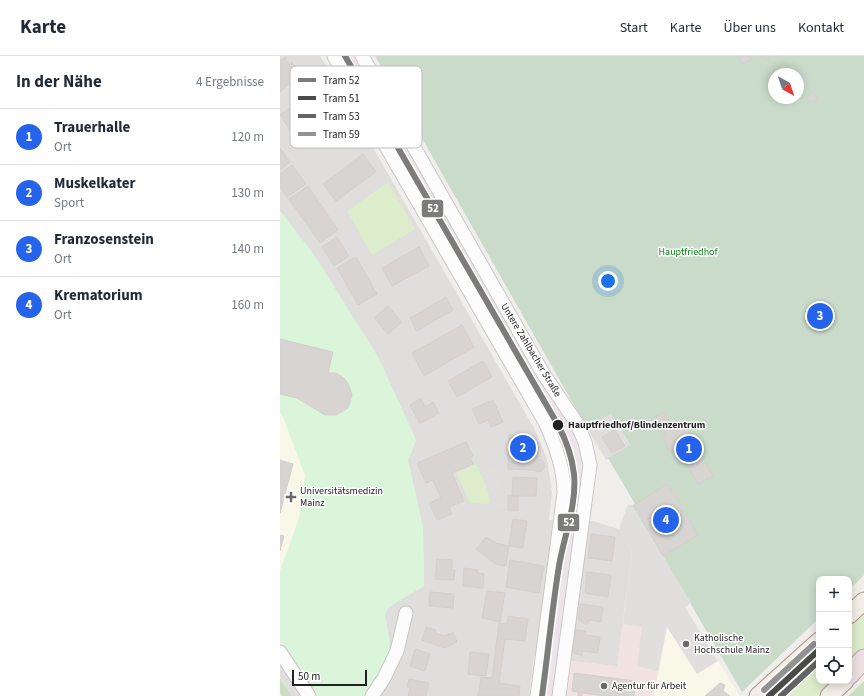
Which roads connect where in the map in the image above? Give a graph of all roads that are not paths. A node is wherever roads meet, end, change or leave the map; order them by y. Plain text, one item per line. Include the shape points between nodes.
1 (334, 56) edge
2 (362, 56) edge
3 (340, 66) edge
4 (368, 66) edge
5 (387, 148) edge
6 (414, 148) edge
7 (406, 614) dead end
8 (816, 645) edge
9 (280, 652) edge
10 (864, 659) edge
11 (864, 663) edge
12 (852, 672) edge
13 (852, 674) edge
14 (309, 696) edge
15 (372, 696) edge
16 (537, 696) edge
17 (559, 696) edge
18 (758, 696) edge

1 - 3 street
2 - 4 street, Untere Zahlbacher Straße
5 - 16 street via 546,424 558,454 564,484 563,499
6 - 17 street, Untere Zahlbacher Straße via 544,375 576,422 585,442 590,472
7 - 15 street via 397,651
8 - 18 main road
9 - 14 street
10 - 12 highway
11 - 13 main road

